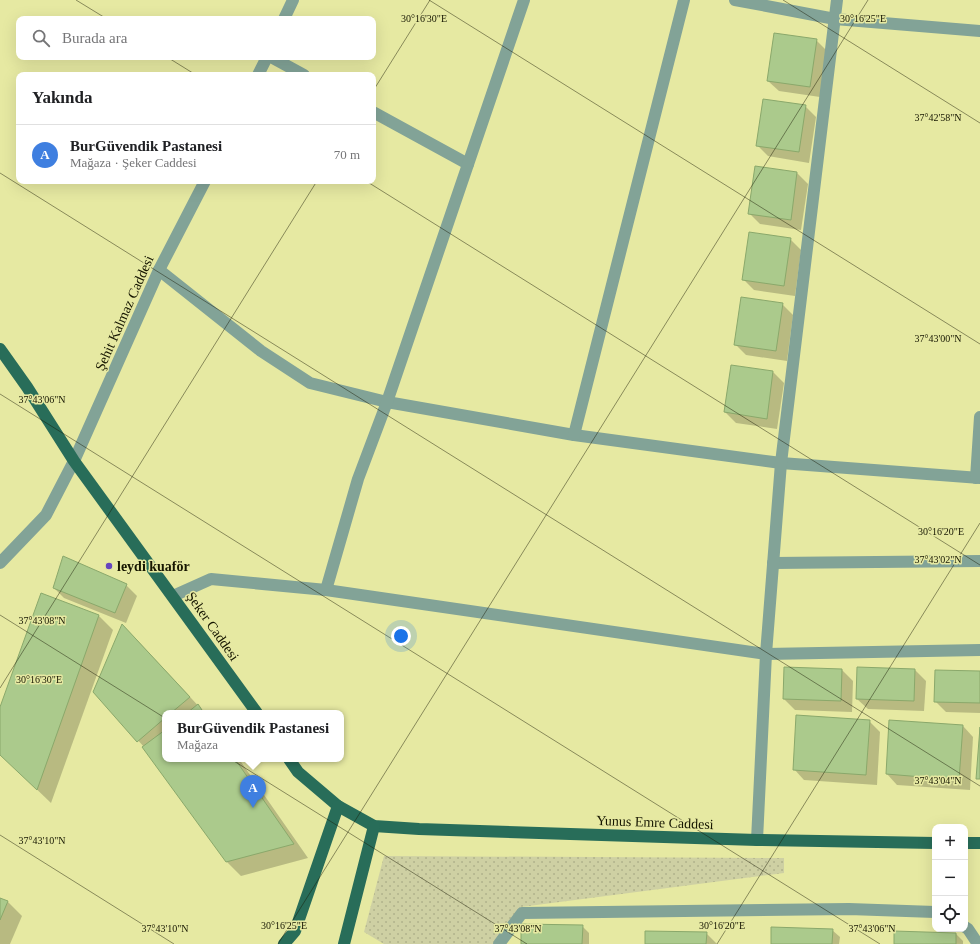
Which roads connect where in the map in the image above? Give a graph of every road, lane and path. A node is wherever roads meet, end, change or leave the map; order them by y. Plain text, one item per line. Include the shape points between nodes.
1 (293, 0) edge
2 (524, 0) edge
3 (684, 0) edge
4 (734, 0) edge
5 (837, 0) edge
6 (285, 16) edge
7 (835, 19) junction
8 (980, 31) edge
9 (266, 60) edge
10 (276, 60) edge
11 (260, 72) edge
12 (298, 72) edge
13 (376, 114) edge
14 (468, 164) junction
15 (203, 184) edge
16 (159, 270) junction
17 (0, 349) edge
18 (387, 402) junction
19 (980, 417) edge
20 (574, 435) junction
21 (74, 461) junction
22 (781, 463) junction
23 (978, 478) edge
24 (980, 561) edge
25 (0, 563) edge
26 (773, 563) junction
27 (326, 590) junction
28 (173, 596) junction
29 (980, 650) edge
30 (766, 654) junction
31 (255, 710) edge
32 (291, 762) edge
33 (338, 806) junction
34 (374, 826) junction
35 (757, 840) junction
36 (932, 843) edge
37 (968, 843) edge
38 (980, 844) edge
39 (932, 912) edge
40 (968, 929) edge
41 (284, 944) edge
42 (344, 944) edge
43 (499, 944) edge
44 (978, 944) edge

1 - 6 street
2 - 14 street
3 - 20 street
4 - 7 street
5 - 7 street
7 - 8 street
7 - 22 street
9 - 11 street
10 - 12 street
13 - 14 street
14 - 18 street
15 - 16 street, Şehit Kalmaz Caddesi
16 - 18 street via 261,351 310,382
16 - 21 street, Şehit Kalmaz Caddesi
17 - 21 main road, Şeker Caddesi
18 - 20 street
18 - 27 street via 358,479
19 - 23 street
20 - 22 street
21 - 25 street, Şehit Kalmaz Caddesi via 46,515
21 - 28 main road, Şeker Caddesi
22 - 23 street
22 - 26 street
24 - 26 street
26 - 30 street
27 - 28 street via 211,579
27 - 30 street
28 - 31 main road, Şeker Caddesi
29 - 30 street
30 - 35 street
32 - 33 main road via 298,772
33 - 34 main road
33 - 41 main road via 295,931
34 - 35 main road, Yunus Emre Caddesi
34 - 42 main road
35 - 36 main road, Yunus Emre Caddesi
37 - 38 main road
39 - 43 street via 849,909 522,913
40 - 44 street

